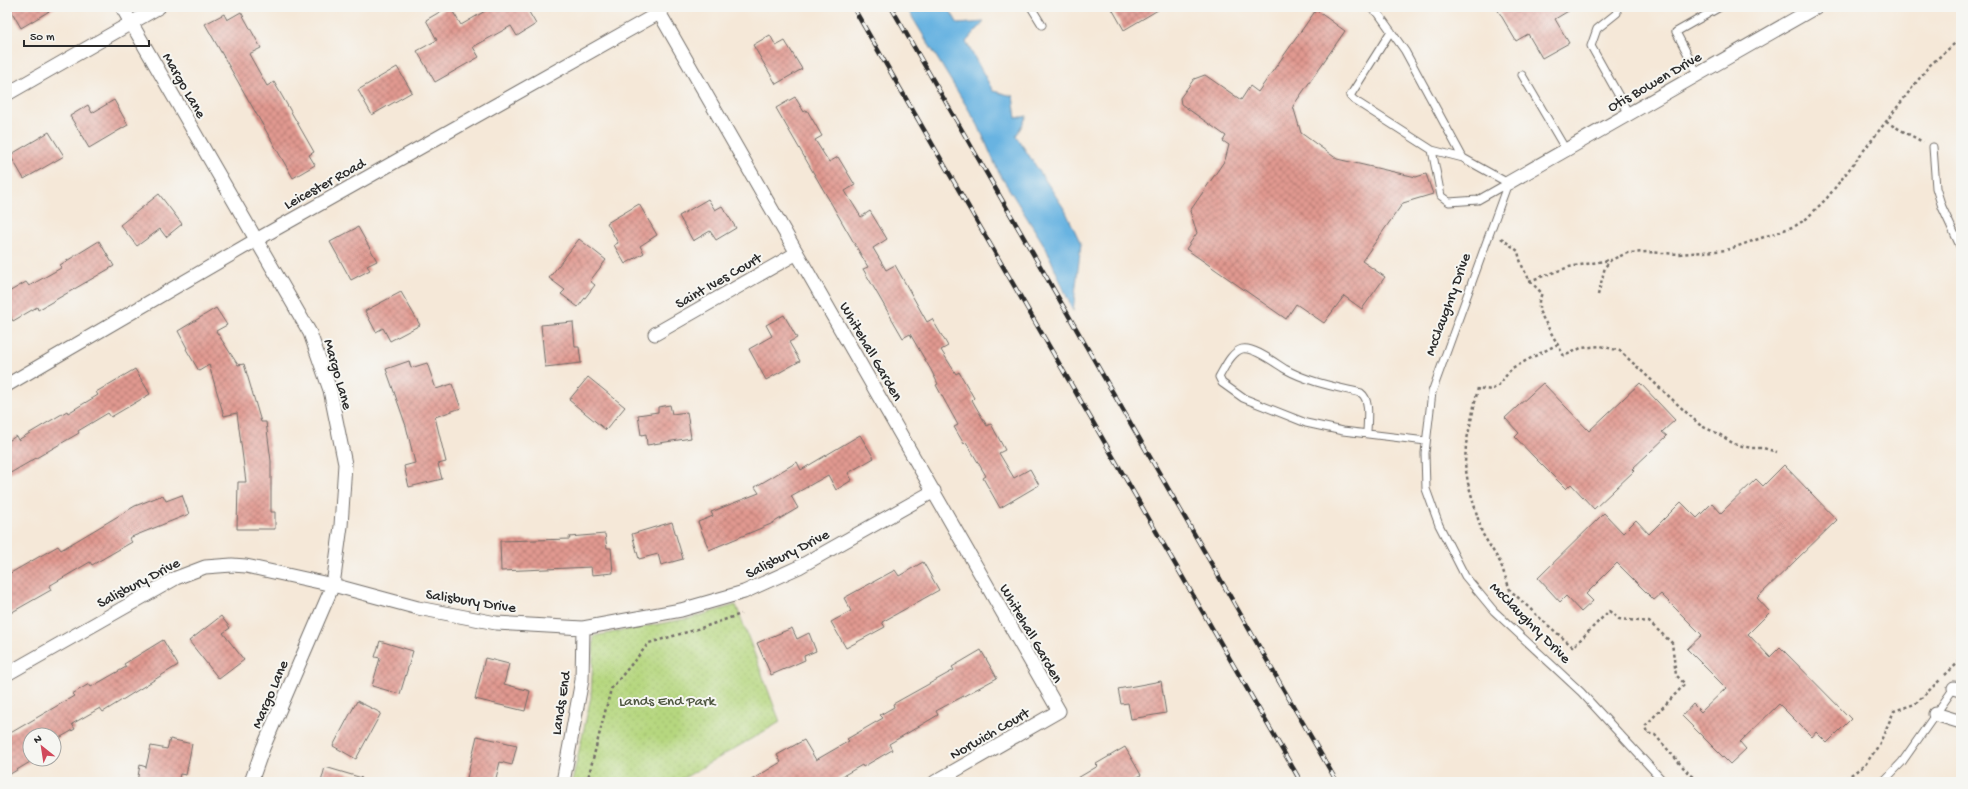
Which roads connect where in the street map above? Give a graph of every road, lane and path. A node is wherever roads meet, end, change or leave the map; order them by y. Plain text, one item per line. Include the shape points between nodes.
1 (122, 7) edge
2 (159, 7) edge
3 (1031, 7) edge
4 (1369, 7) edge
5 (1616, 7) edge
6 (1720, 7) edge
7 (1813, 8) edge
8 (658, 10) edge
9 (131, 23) junction
10 (1042, 25) dead end
11 (1390, 31) junction
12 (1961, 38) edge
13 (1698, 74) junction
14 (1522, 75) dead end
15 (7, 94) edge
16 (1629, 114) junction
17 (1886, 122) junction
18 (1933, 147) joint
19 (1432, 150) junction
20 (1566, 150) junction
21 (1462, 158) junction
22 (1508, 183) junction
23 (1491, 230) junction
24 (256, 240) junction
25 (1961, 248) edge
26 (797, 253) junction
27 (1611, 260) junction
28 (1529, 281) junction
29 (1598, 295) dead end
30 (655, 334) dead end
31 (1558, 344) junction
32 (7, 385) edge
33 (1367, 433) junction
34 (1426, 441) junction
35 (1777, 452) dead end
36 (934, 491) junction
37 (333, 585) junction
38 (741, 614) dead end
39 (583, 628) junction
40 (1961, 660) edge
41 (7, 674) edge
42 (1957, 689) edge
43 (1059, 712) joint
44 (1935, 714) junction
45 (1961, 722) edge
46 (251, 782) edge
47 (563, 782) edge
48 (587, 782) edge
49 (935, 782) edge
50 (1664, 782) edge
51 (1704, 782) edge
52 (1715, 782) edge
53 (1841, 782) edge
54 (1883, 782) edge

1 - 9 street, Margo Lane
2 - 9 street
3 - 10 lane
4 - 11 lane via 1378,13
5 - 16 lane via 1618,12 1597,29 1591,46
6 - 13 lane via 1676,32
7 - 13 street, Otis Bowen Drive
8 - 24 street, Leicester Road
8 - 26 street, Whitehall Garden
9 - 15 street
9 - 24 street, Margo Lane
11 - 19 lane via 1350,96
11 - 21 lane via 1405,52
12 - 17 path via 1930,66
13 - 16 street, Otis Bowen Drive
14 - 20 lane
16 - 20 street, Otis Bowen Drive
17 - 18 path
17 - 27 path via 1827,198 1806,219 1794,226 1727,250 1679,254 1627,253
18 - 25 lane via 1936,188
19 - 21 lane
19 - 22 lane via 1441,196 1449,202 1478,200
20 - 22 street, Otis Bowen Drive
21 - 22 lane
22 - 23 lane, McClaughry Drive
23 - 28 path via 1518,251 1520,263
23 - 34 lane, McClaughry Drive via 1432,392
24 - 32 street, Leicester Road
24 - 37 street, Margo Lane via 310,333 330,390 345,464 341,526
26 - 30 street, Saint Ives Court
26 - 36 street, Whitehall Garden
27 - 28 path via 1569,267
27 - 29 path via 1601,277
28 - 31 path via 1542,293 1539,311
31 - 35 path via 1564,356 1581,348 1601,346 1620,352 1701,426 1734,444
31 - 51 path via 1512,368 1498,386 1491,390 1478,388 1466,444 1465,464 1482,533 1500,562 1510,590 1573,647 1609,612 1619,619 1649,622 1672,643 1676,675 1685,684 1645,726 1647,733 1655,735 1690,775
33 - 33 lane via 1306,423 1282,414 1244,398 1222,383 1219,377 1234,354 1240,349 1249,348 1290,372 1316,382 1361,393 1367,403
33 - 34 lane
34 - 50 lane, McClaughry Drive via 1426,489 1438,525 1465,576 1494,611 1581,692
36 - 39 street, Salisbury Drive via 799,567 744,592 681,610
36 - 43 street, Whitehall Garden
37 - 39 street, Salisbury Drive via 418,608 496,623
37 - 41 street, Salisbury Drive via 246,566 205,567 152,590
37 - 46 street, Margo Lane
38 - 48 path via 649,643 611,689
39 - 47 street, Lands End via 582,680
40 - 53 path via 1915,704 1894,711 1879,745 1865,765
42 - 44 lane
43 - 49 street, Norwich Court
44 - 45 street
44 - 54 lane via 1902,762
51 - 52 path

